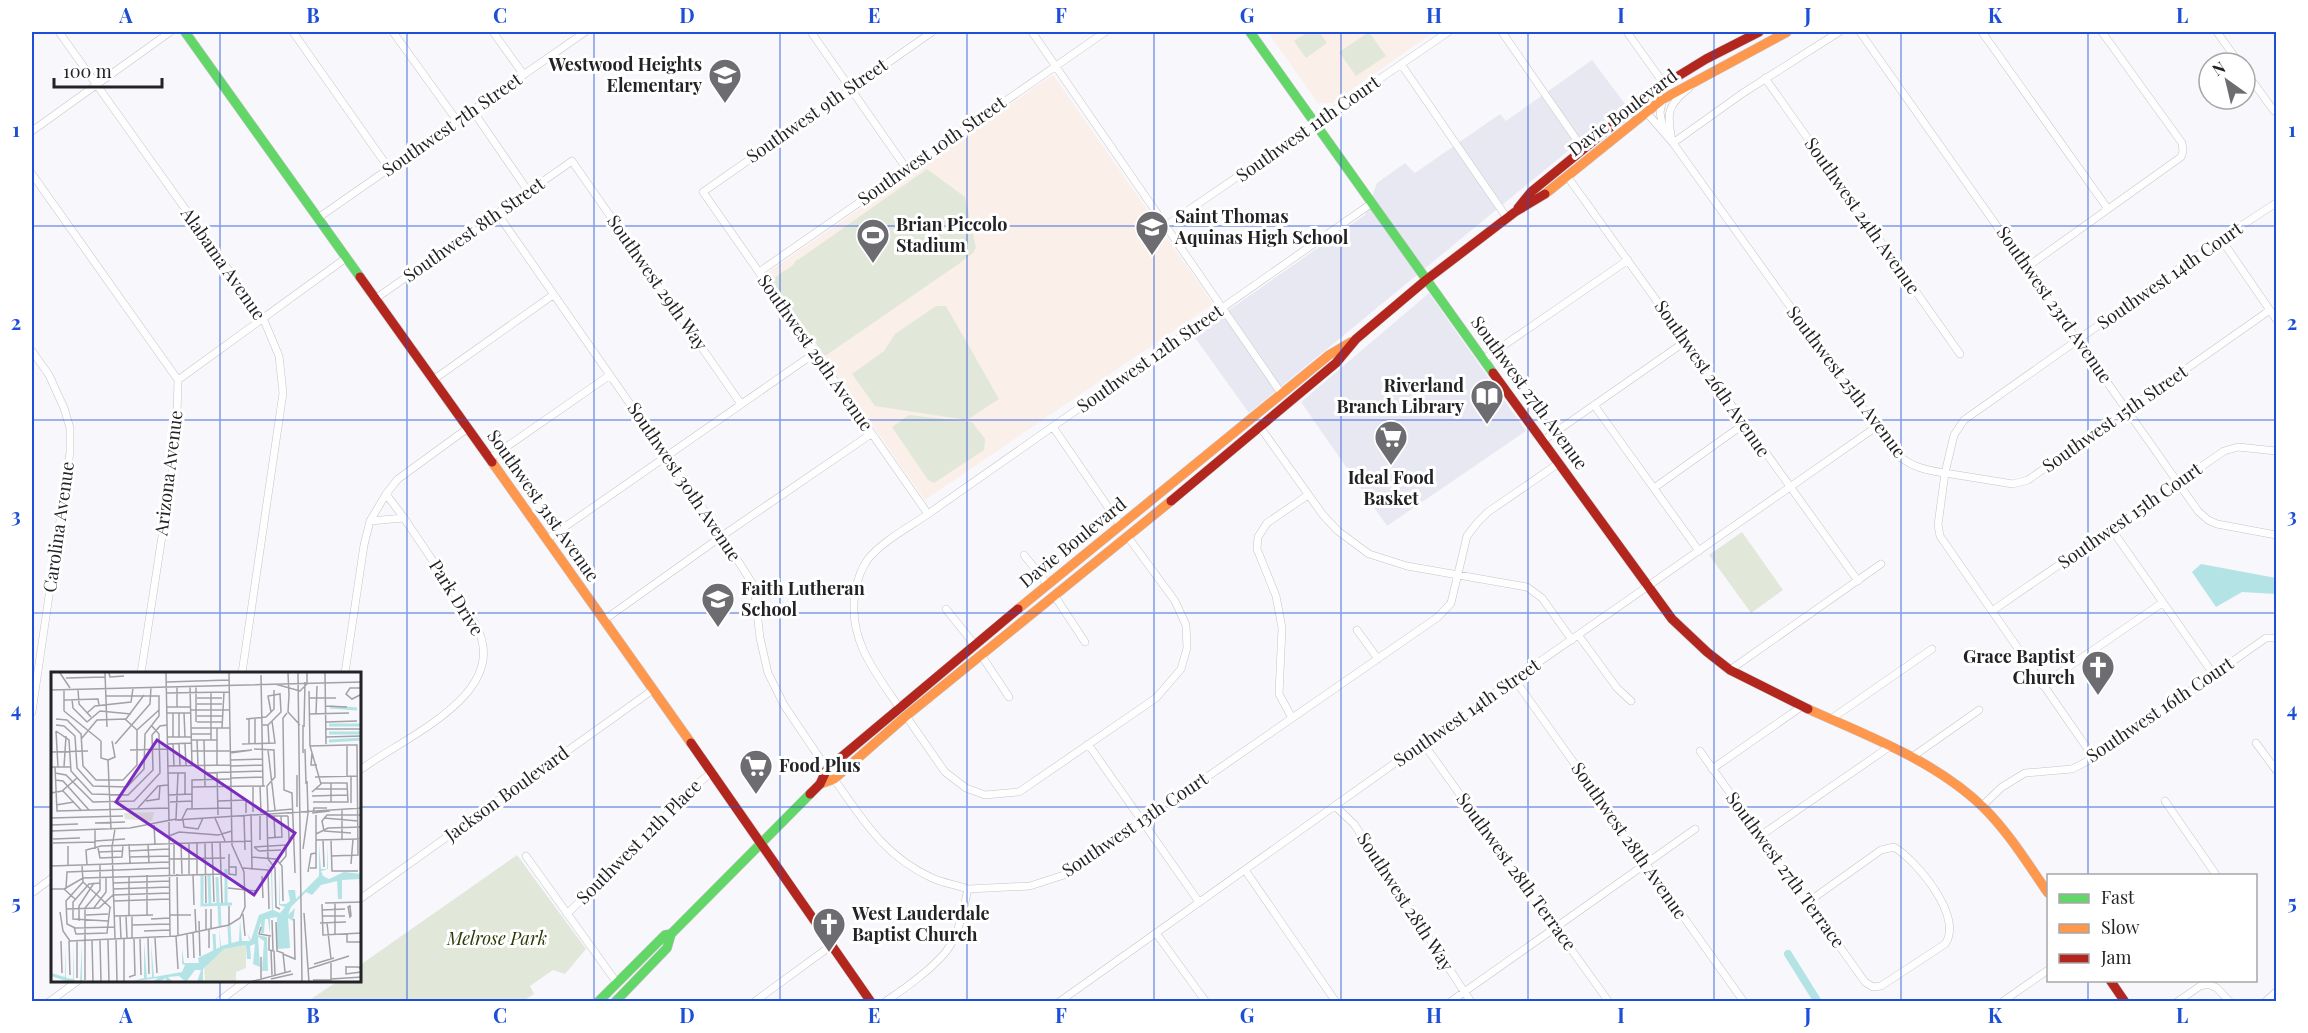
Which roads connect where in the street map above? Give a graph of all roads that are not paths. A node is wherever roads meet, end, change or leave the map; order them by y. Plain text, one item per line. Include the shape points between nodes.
1 (59, 32) edge
2 (170, 32) edge
3 (185, 32) edge
4 (293, 32) edge
5 (393, 32) edge
6 (493, 32) edge
7 (585, 32) edge
8 (811, 32) edge
9 (932, 32) edge
10 (1032, 32) edge
11 (1105, 32) edge
12 (1250, 32) edge
13 (1448, 32) edge
14 (1502, 32) edge
15 (1628, 32) edge
16 (1738, 32) edge
17 (1759, 32) edge
18 (1787, 32) edge
19 (1839, 32) edge
20 (1860, 32) edge
21 (1982, 32) edge
22 (2102, 32) edge
23 (2217, 32) edge
24 (1735, 43) junction
25 (2230, 51) edge
26 (1401, 63) junction
27 (1056, 66) junction
28 (1687, 70) junction
29 (524, 75) junction
30 (1705, 75) junction
31 (1765, 78) junction
32 (96, 84) junction
33 (1664, 84) junction
34 (2257, 87) edge
35 (851, 88) junction
36 (1663, 99) junction
37 (2275, 110) edge
38 (473, 111) junction
39 (1646, 112) junction
40 (458, 122) junction
41 (1633, 122) junction
42 (1316, 124) junction
43 (32, 131) edge
44 (1664, 133) junction
45 (1673, 143) junction
46 (1583, 149) junction
47 (572, 161) joint
48 (906, 168) junction
49 (390, 170) junction
50 (32, 174) edge
51 (1567, 176) junction
52 (528, 191) junction
53 (703, 192) joint
54 (1372, 203) junction
55 (2276, 203) edge
56 (2108, 209) junction
57 (497, 213) junction
58 (1511, 215) junction
59 (318, 219) junction
60 (1167, 225) junction
61 (2221, 239) junction
62 (346, 258) junction
63 (1628, 260) junction
64 (2027, 267) junction
65 (759, 272) junction
66 (1426, 280) junction
67 (553, 295) junction
68 (375, 299) junction
69 (1224, 307) junction
70 (2270, 310) junction
71 (263, 318) junction
72 (2277, 319) edge
73 (1356, 339) junction
74 (2079, 339) junction
75 (1686, 341) junction
76 (32, 351) edge
77 (815, 352) junction
78 (1960, 354) dead end
79 (1484, 359) junction
80 (610, 375) junction
81 (178, 380) junction
82 (434, 380) junction
83 (1281, 393) junction
84 (741, 404) junction
85 (1594, 405) junction
86 (2128, 411) junction
87 (1744, 424) junction
88 (1053, 427) junction
89 (1260, 427) junction
90 (1876, 427) junction
91 (468, 428) junction
92 (871, 434) junction
93 (1544, 440) junction
94 (2277, 451) edge
95 (667, 456) junction
96 (489, 459) junction
97 (1559, 463) junction
98 (1945, 473) junction
99 (2179, 482) junction
100 (1654, 488) junction
101 (1790, 488) junction
102 (386, 494) junction
103 (1308, 495) junction
104 (928, 514) junction
105 (404, 518) junction
106 (370, 521) junction
107 (1121, 526) junction
108 (2112, 530) junction
109 (2277, 535) edge
110 (722, 536) junction
111 (1128, 537) junction
112 (546, 540) junction
113 (1699, 551) junction
114 (1024, 555) dead end
115 (1075, 563) junction
116 (1881, 564) dead end
117 (1458, 574) junction
118 (1858, 581) junction
119 (1047, 585) junction
120 (1647, 586) junction
121 (1054, 595) junction
122 (2162, 603) junction
123 (946, 609) dead end
124 (1992, 611) junction
125 (604, 620) junction
126 (1357, 630) dead end
127 (1576, 638) junction
128 (2275, 638) edge
129 (1085, 642) dead end
130 (974, 644) junction
131 (1932, 649) dead end
132 (981, 655) junction
133 (1378, 659) junction
134 (1730, 670) junction
135 (141, 672) edge
136 (242, 672) edge
137 (345, 672) edge
138 (2214, 675) junction
139 (1515, 680) junction
140 (2042, 685) junction
141 (654, 689) junction
142 (1009, 698) dead end
143 (1631, 701) dead end
144 (899, 707) junction
145 (1801, 707) junction
146 (1979, 710) dead end
147 (32, 712) edge
148 (906, 716) junction
149 (1292, 718) junction
150 (1831, 719) junction
151 (2256, 742) dead end
152 (1423, 743) junction
153 (1088, 744) junction
154 (870, 746) junction
155 (1888, 747) junction
156 (1700, 750) dead end
157 (1912, 757) junction
158 (2094, 758) junction
159 (362, 767) edge
160 (1713, 769) junction
161 (827, 770) junction
162 (2277, 770) edge
163 (712, 772) junction
164 (834, 779) junction
165 (820, 784) junction
166 (2165, 801) dead end
167 (1335, 806) junction
168 (1982, 806) junction
169 (1143, 823) junction
170 (1695, 829) dead end
171 (1760, 836) junction
172 (760, 842) junction
173 (526, 856) dead end
174 (1644, 864) junction
175 (1245, 870) junction
176 (2216, 874) edge
177 (51, 879) edge
178 (968, 889) junction
179 (2047, 890) edge
180 (32, 892) edge
181 (362, 899) edge
182 (1199, 902) junction
183 (1808, 902) junction
184 (567, 914) junction
185 (1555, 927) junction
186 (1156, 933) junction
187 (671, 934) junction
188 (832, 945) junction
189 (2047, 970) edge
190 (78, 982) edge
191 (246, 982) edge
192 (2111, 982) edge
193 (617, 983) junction
194 (1464, 992) junction
195 (2277, 992) edge
196 (1069, 994) junction
197 (619, 1000) edge
198 (49, 1002) edge
199 (218, 1002) edge
200 (598, 1002) edge
201 (754, 1002) edge
202 (871, 1002) edge
203 (885, 1002) edge
204 (1059, 1002) edge
205 (1074, 1002) edge
206 (1206, 1002) edge
207 (1336, 1002) edge
208 (1450, 1002) edge
209 (1471, 1002) edge
210 (1609, 1002) edge
211 (1744, 1002) edge
212 (2002, 1002) edge
213 (2125, 1002) edge
214 (2177, 1002) edge
215 (2230, 1002) edge
216 (2265, 1002) edge

1 - 32 street, Alabama Avenue
2 - 32 street
3 - 59 main road, Southwest 31st Avenue
4 - 49 street
5 - 40 street
6 - 29 street
7 - 29 street, Southwest 7th Street
8 - 35 street
9 - 35 street, Southwest 9th Street
10 - 27 street
11 - 27 street, Southwest 10th Street
12 - 42 main road, Southwest 27th Avenue
13 - 26 street, Southwest 11th Court
14 - 46 street
15 - 33 street
16 - 24 main road
17 - 24 main road, Davie Boulevard
18 - 30 main road, Davie Boulevard
19 - 31 street
20 - 64 street, Southwest 23rd Avenue
21 - 56 street
22 - 56 street via 2182,143 2183,152
23 - 25 street
24 - 28 main road, Davie Boulevard
26 - 42 street, Southwest 11th Court
26 - 58 street
27 - 48 street, Southwest 10th Street
27 - 60 street
28 - 33 main road, Davie Boulevard
28 - 36 main road
29 - 38 street, Southwest 7th Street
30 - 36 main road, Davie Boulevard
30 - 45 street, Southwest 25th Avenue via 1672,103 1669,118
31 - 45 street
31 - 78 street, Southwest 24th Avenue
32 - 43 street
32 - 71 street, Alabama Avenue
33 - 41 main road
33 - 46 main road, Davie Boulevard
34 - 37 street
35 - 48 street
35 - 53 street, Southwest 9th Street
36 - 39 main road, Davie Boulevard
36 - 44 street via 1660,112
38 - 40 street, Southwest 7th Street
38 - 52 street
39 - 41 main road, Davie Boulevard
39 - 44 street, Southwest 25th Avenue
40 - 49 street, Southwest 7th Street
41 - 51 main road, Davie Boulevard
42 - 54 main road, Southwest 27th Avenue
42 - 60 street, Southwest 11th Court
44 - 45 street, Southwest 25th Avenue
45 - 90 street, Southwest 25th Avenue
46 - 58 main road, Davie Boulevard via 1531,192
47 - 52 street, Southwest 8th Street
47 - 84 street, Southwest 29th Way
48 - 65 street, Southwest 10th Street
49 - 59 street, Southwest 7th Street
50 - 81 street
51 - 58 main road, Davie Boulevard via 1538,200
51 - 63 street, Southwest 26th Avenue
52 - 57 street, Southwest 8th Street
53 - 65 street, Southwest 29th Avenue
54 - 66 main road, Southwest 27th Avenue
54 - 69 street, Southwest 12th Street
55 - 61 street, Southwest 14th Court
56 - 64 street
57 - 67 street, Southwest 30th Avenue
57 - 68 street, Southwest 8th Street
58 - 66 main road, Davie Boulevard
59 - 62 main road, Southwest 31st Avenue
60 - 69 street
61 - 70 street
61 - 74 street, Southwest 14th Court
62 - 68 main road, Southwest 31st Avenue
62 - 71 street
63 - 75 street, Southwest 26th Avenue
63 - 79 street
64 - 74 street, Southwest 23rd Avenue
65 - 77 street, Southwest 29th Avenue
66 - 73 main road, Davie Boulevard
66 - 79 main road, Southwest 27th Avenue
67 - 80 street, Southwest 30th Avenue
67 - 82 street
68 - 82 main road, Southwest 31st Avenue
69 - 83 street
69 - 88 street, Southwest 12th Street
70 - 72 street
70 - 86 street, Southwest 15th Street
71 - 81 street
71 - 136 street, Alabama Avenue via 279,356 283,393
73 - 83 main road, Davie Boulevard
73 - 89 main road, Davie Boulevard via 1336,363
74 - 86 street, Southwest 23rd Avenue
74 - 98 street, Southwest 14th Court via 1964,420 1954,435
75 - 85 street
75 - 87 street, Southwest 26th Avenue
76 - 147 street, Carolina Avenue via 56,389 70,428 70,452
77 - 84 street
77 - 92 street, Southwest 29th Avenue
79 - 93 main road, Southwest 27th Avenue
80 - 95 street, Southwest 30th Avenue
80 - 96 street
81 - 135 street, Arizona Avenue via 176,445
82 - 91 main road, Southwest 31st Avenue
83 - 89 main road via 1280,405
83 - 107 main road, Davie Boulevard
84 - 95 street
85 - 93 street
85 - 100 street
86 - 98 street, Southwest 15th Street via 2028,480 2013,484
86 - 99 street, Southwest 23rd Avenue
87 - 100 street
87 - 101 street, Southwest 26th Avenue
88 - 104 street, Southwest 12th Street
88 - 107 street
89 - 103 street
89 - 111 main road, Davie Boulevard
90 - 98 street, Southwest 25th Avenue via 1906,463
90 - 101 street, Southwest 14th Street
91 - 96 main road, Southwest 31st Avenue
91 - 102 street via 398,479
92 - 104 street, Southwest 29th Avenue
92 - 110 street
93 - 97 main road, Southwest 27th Avenue
94 - 99 street, Southwest 15th Court via 2238,447 2224,451
95 - 110 street, Southwest 30th Avenue
95 - 112 street
96 - 112 main road, Southwest 31st Avenue
97 - 117 street, Southwest 13th Court via 1477,523 1467,536
97 - 120 main road, Southwest 27th Avenue
98 - 124 street via 1940,536
99 - 108 street, Southwest 15th Court
99 - 109 street, Southwest 23rd Avenue via 2208,520
100 - 113 street
101 - 113 street, Southwest 14th Street
101 - 118 street, Southwest 26th Avenue
102 - 105 street, Park Drive
102 - 106 street
103 - 117 street via 1338,531 1369,554 1407,566
103 - 149 street via 1267,523 1258,537 1257,549 1276,596 1282,628 1279,694
104 - 144 street, Southwest 12th Street via 868,559 856,583 853,609 857,637
105 - 106 street
105 - 159 street, Park Drive via 482,634 483,663 480,676 456,705
106 - 137 street
107 - 115 main road, Davie Boulevard
108 - 122 street
108 - 124 street, Southwest 15th Court
110 - 125 street
110 - 161 street, Southwest 30th Avenue via 754,585 768,673
111 - 121 main road, Davie Boulevard
111 - 153 street via 1175,601 1186,625 1187,648 1181,669 1156,698
112 - 125 main road, Southwest 31st Avenue
113 - 120 street, Southwest 14th Street
114 - 119 street
115 - 119 main road, Davie Boulevard
115 - 121 main road via 1055,585
116 - 118 street
117 - 127 street via 1527,587 1542,598
117 - 133 street, Southwest 13th Court via 1451,603 1438,617
118 - 134 street
119 - 130 main road, Davie Boulevard
120 - 127 street, Southwest 14th Street
120 - 134 main road, Southwest 27th Avenue via 1672,619
121 - 129 street
121 - 132 main road, Davie Boulevard
122 - 138 street
122 - 140 street
123 - 130 street
124 - 140 street
125 - 141 main road, Southwest 31st Avenue
126 - 133 street
127 - 139 street, Southwest 14th Street
127 - 143 street
128 - 138 street, Southwest 16th Court via 2266,638
130 - 144 main road, Davie Boulevard
131 - 150 street
132 - 142 street
132 - 148 main road, Davie Boulevard
133 - 149 street, Southwest 13th Court
134 - 145 main road, Southwest 27th Avenue
138 - 158 street, Southwest 16th Court
139 - 152 street, Southwest 14th Street
139 - 174 street, Southwest 28th Avenue
140 - 158 street
141 - 163 main road, Southwest 31st Avenue
141 - 181 street, Jackson Boulevard
144 - 154 main road via 898,716
144 - 161 main road, Davie Boulevard
145 - 150 main road, Southwest 27th Avenue
145 - 160 street
146 - 157 street
148 - 153 street via 945,772 966,788 985,795 1020,792
148 - 154 main road, Davie Boulevard
149 - 169 street, Southwest 13th Court
150 - 155 main road, Southwest 27th Avenue
151 - 162 street
152 - 167 street, Southwest 14th Street
152 - 185 street, Southwest 28th Terrace
153 - 169 street
154 - 164 main road, Davie Boulevard
155 - 157 main road, Southwest 27th Avenue
155 - 171 street
156 - 160 street, Southwest 27th Terrace
157 - 168 main road, Southwest 27th Avenue
158 - 168 street, Southwest 16th Court via 2072,769 2025,773
160 - 171 street, Southwest 27th Terrace
161 - 165 main road, Davie Boulevard
163 - 172 main road, Southwest 31st Avenue
163 - 184 street, Southwest 12th Place
164 - 165 main road, Davie Boulevard
164 - 178 street via 882,845 932,878
165 - 172 main road, Davie Boulevard
166 - 176 street
167 - 175 street, Southwest 14th Street
167 - 194 street, Southwest 28th Way via 1354,824
168 - 179 main road, Southwest 27th Avenue
169 - 178 street, Southwest 13th Court via 1067,874 1030,886
169 - 182 street
170 - 174 street
171 - 183 street, Southwest 27th Terrace
172 - 187 main road, Davie Boulevard
172 - 188 main road, Southwest 31st Avenue
173 - 184 street
174 - 185 street
174 - 211 street, Southwest 28th Avenue
175 - 182 street, Southwest 14th Street
175 - 207 street
177 - 180 street
178 - 203 street via 960,922 945,953
182 - 186 street, Southwest 14th Street
183 - 183 street, Southwest 27th Terrace via 1865,982 1873,987 1881,986 1950,937 1951,925 1931,882 1906,854 1894,847 1881,850
184 - 193 street
185 - 194 street
185 - 210 street, Southwest 28th Terrace
186 - 196 street, Southwest 14th Street
186 - 206 street
187 - 193 main road, Davie Boulevard via 665,935
187 - 197 main road, Davie Boulevard via 667,948
188 - 201 street
188 - 202 main road, Southwest 31st Avenue
189 - 212 street
190 - 198 street
191 - 199 street
192 - 213 main road
193 - 200 main road, Davie Boulevard
194 - 208 street
194 - 209 street, Southwest 28th Way
195 - 216 street
196 - 204 street, Southwest 14th Street
196 - 205 street
214 - 215 street via 2208,984

